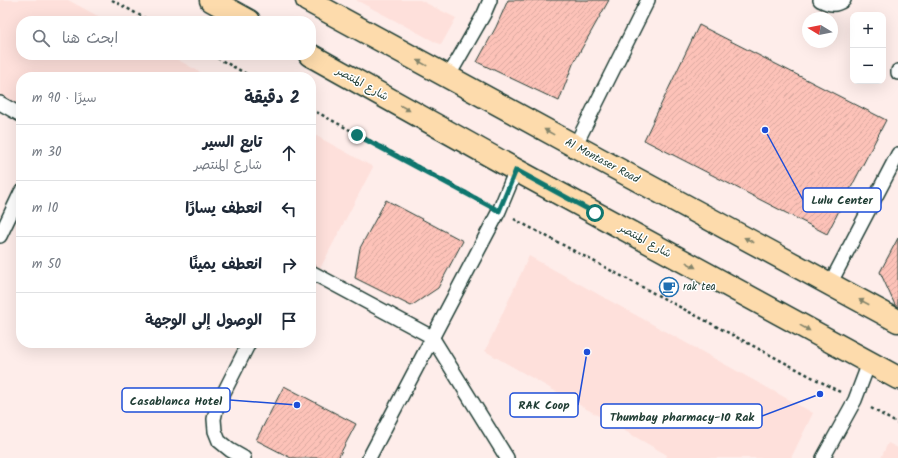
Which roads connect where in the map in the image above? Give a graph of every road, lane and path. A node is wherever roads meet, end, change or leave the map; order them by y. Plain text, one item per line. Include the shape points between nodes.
1 (112, 0) edge
2 (211, 0) edge
3 (307, 0) edge
4 (490, 0) edge
5 (648, 0) edge
6 (820, 0) edge
7 (844, 0) edge
8 (141, 16) edge
9 (240, 16) edge
10 (316, 58) edge
11 (221, 60) edge
12 (243, 72) edge
13 (448, 77) junction
14 (0, 103) edge
15 (16, 112) edge
16 (316, 112) edge
17 (575, 146) junction
18 (897, 159) edge
19 (516, 170) junction
20 (16, 202) edge
21 (499, 211) junction
22 (0, 236) edge
23 (316, 275) edge
24 (830, 284) junction
25 (898, 321) edge
26 (432, 337) junction
27 (246, 348) edge
28 (869, 363) junction
29 (898, 378) edge
30 (856, 400) junction
31 (898, 424) edge
32 (244, 458) edge
33 (369, 458) edge
34 (507, 458) edge
35 (822, 458) edge

1 - 8 path
2 - 9 main road
13 -> 3 main road, Al Montaser Road
4 - 13 lane
5 - 17 lane
6 - 7 lane via 828,4 838,4
10 -> 19 main road, شارع المنتصر
11 - 12 path
17 -> 13 main road, Al Montaser Road
14 - 15 lane
16 - 21 path
24 -> 17 main road, Al Montaser Road
18 - 24 lane
19 - 21 lane
19 -> 28 main road, شارع المنتصر
20 - 22 lane
21 - 26 lane
21 - 30 path
23 - 26 lane
25 -> 24 main road, Al Montaser Road
26 - 33 lane
26 - 34 lane
27 - 32 lane via 217,406 214,419 215,431 220,441
28 - 29 main road, شارع المنتصر
28 - 30 lane
30 - 31 path
30 - 35 lane

